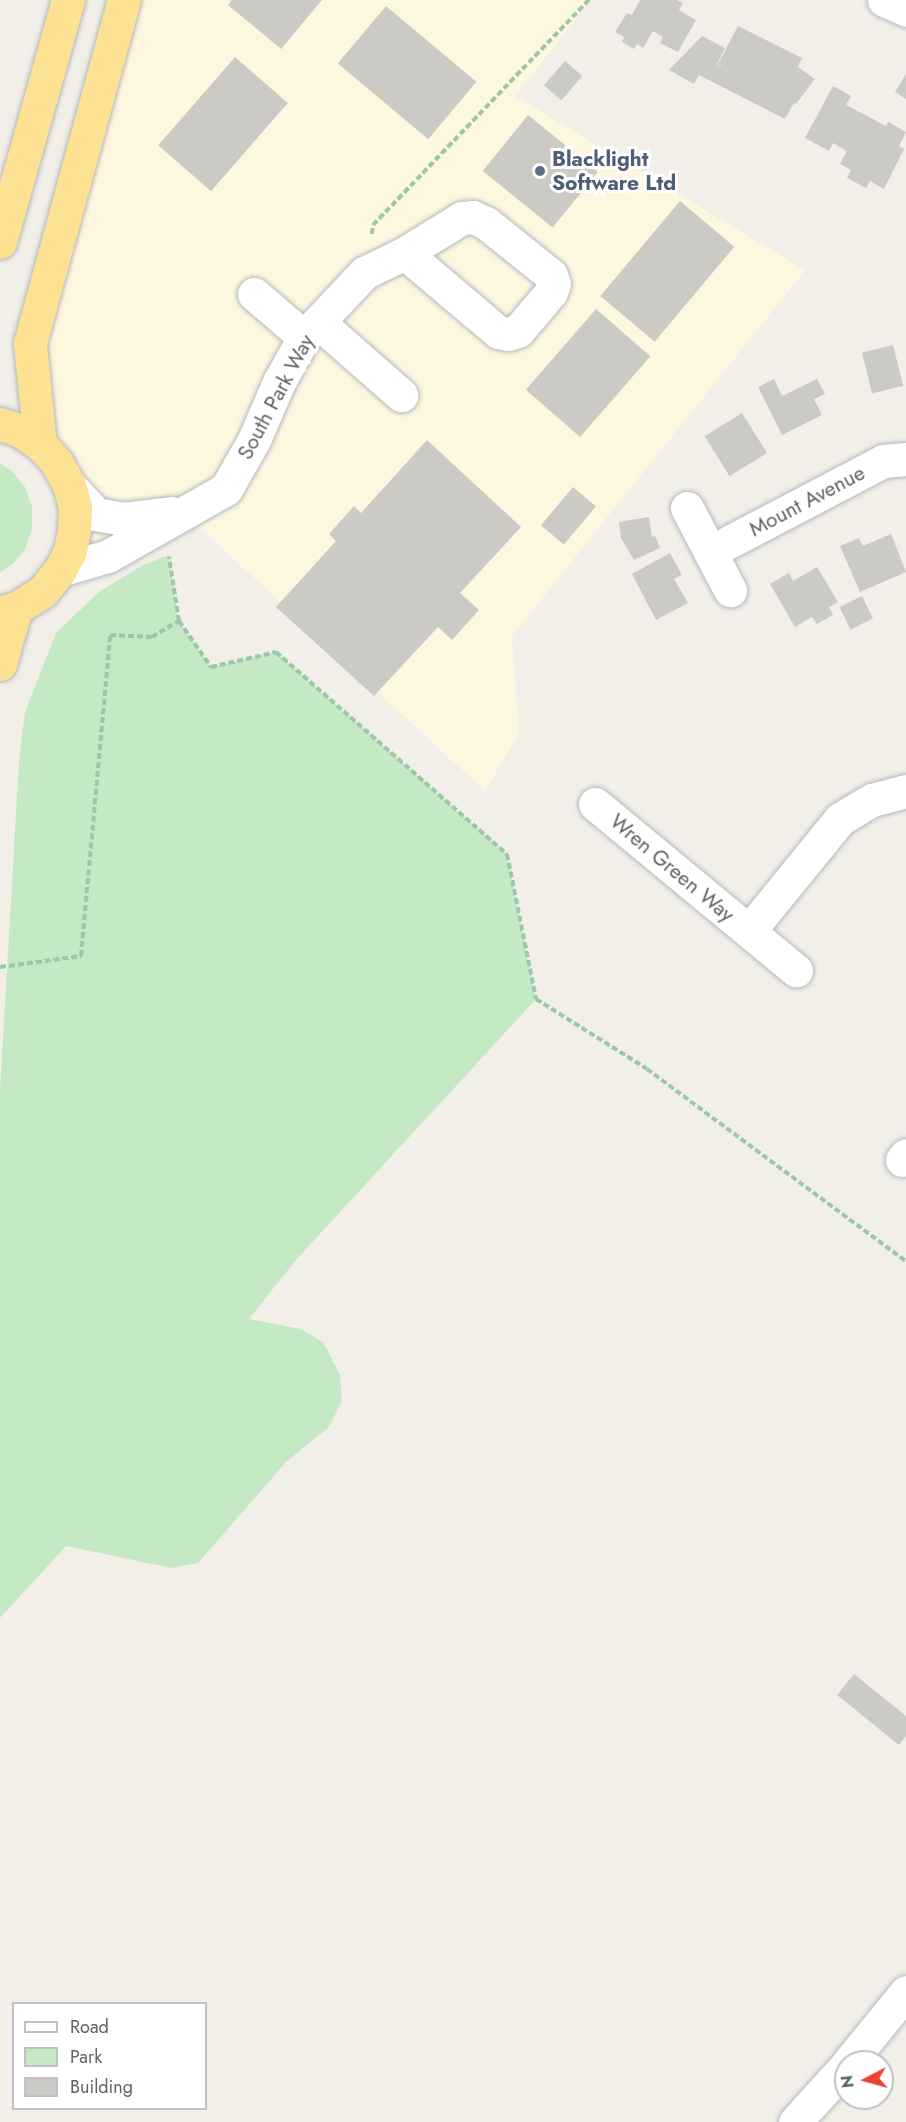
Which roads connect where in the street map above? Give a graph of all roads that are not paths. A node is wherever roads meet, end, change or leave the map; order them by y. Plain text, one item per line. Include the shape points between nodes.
1 (68, 0) edge
2 (124, 0) edge
3 (884, 0) edge
4 (906, 10) edge
5 (0, 242) edge
6 (405, 253) dead end
7 (254, 294) dead end
8 (311, 329) junction
9 (401, 395) dead end
10 (0, 424) edge
11 (40, 444) junction
12 (906, 459) edge
13 (69, 485) junction
14 (687, 508) dead end
15 (183, 512) junction
16 (710, 552) junction
17 (60, 570) junction
18 (730, 590) dead end
19 (8, 611) edge
20 (0, 664) edge
21 (906, 791) edge
22 (595, 804) dead end
23 (749, 932) junction
24 (796, 970) dead end
25 (906, 1992) edge
26 (859, 2050) edge
27 (834, 2079) edge
28 (795, 2122) edge

1 - 5 highway
2 - 11 highway via 30,343
3 - 4 street
6 - 8 street, South Park Way via 364,273
7 - 8 street
8 - 9 street
8 - 15 street, South Park Way via 279,382 254,440 226,489
10 - 11 highway
11 - 13 highway
12 - 16 street, Mount Avenue via 883,461
13 - 15 street, South Park Way via 96,514 123,519
13 - 17 highway via 75,507 74,530 70,551
14 - 16 street
15 - 17 street, South Park Way via 108,556
16 - 18 street
17 - 19 highway via 42,592
19 - 20 highway
21 - 23 street, Wren Green Way via 872,800 840,819
22 - 23 street, Wren Green Way
23 - 24 street, Wren Green Way
25 - 26 street
27 - 28 street

